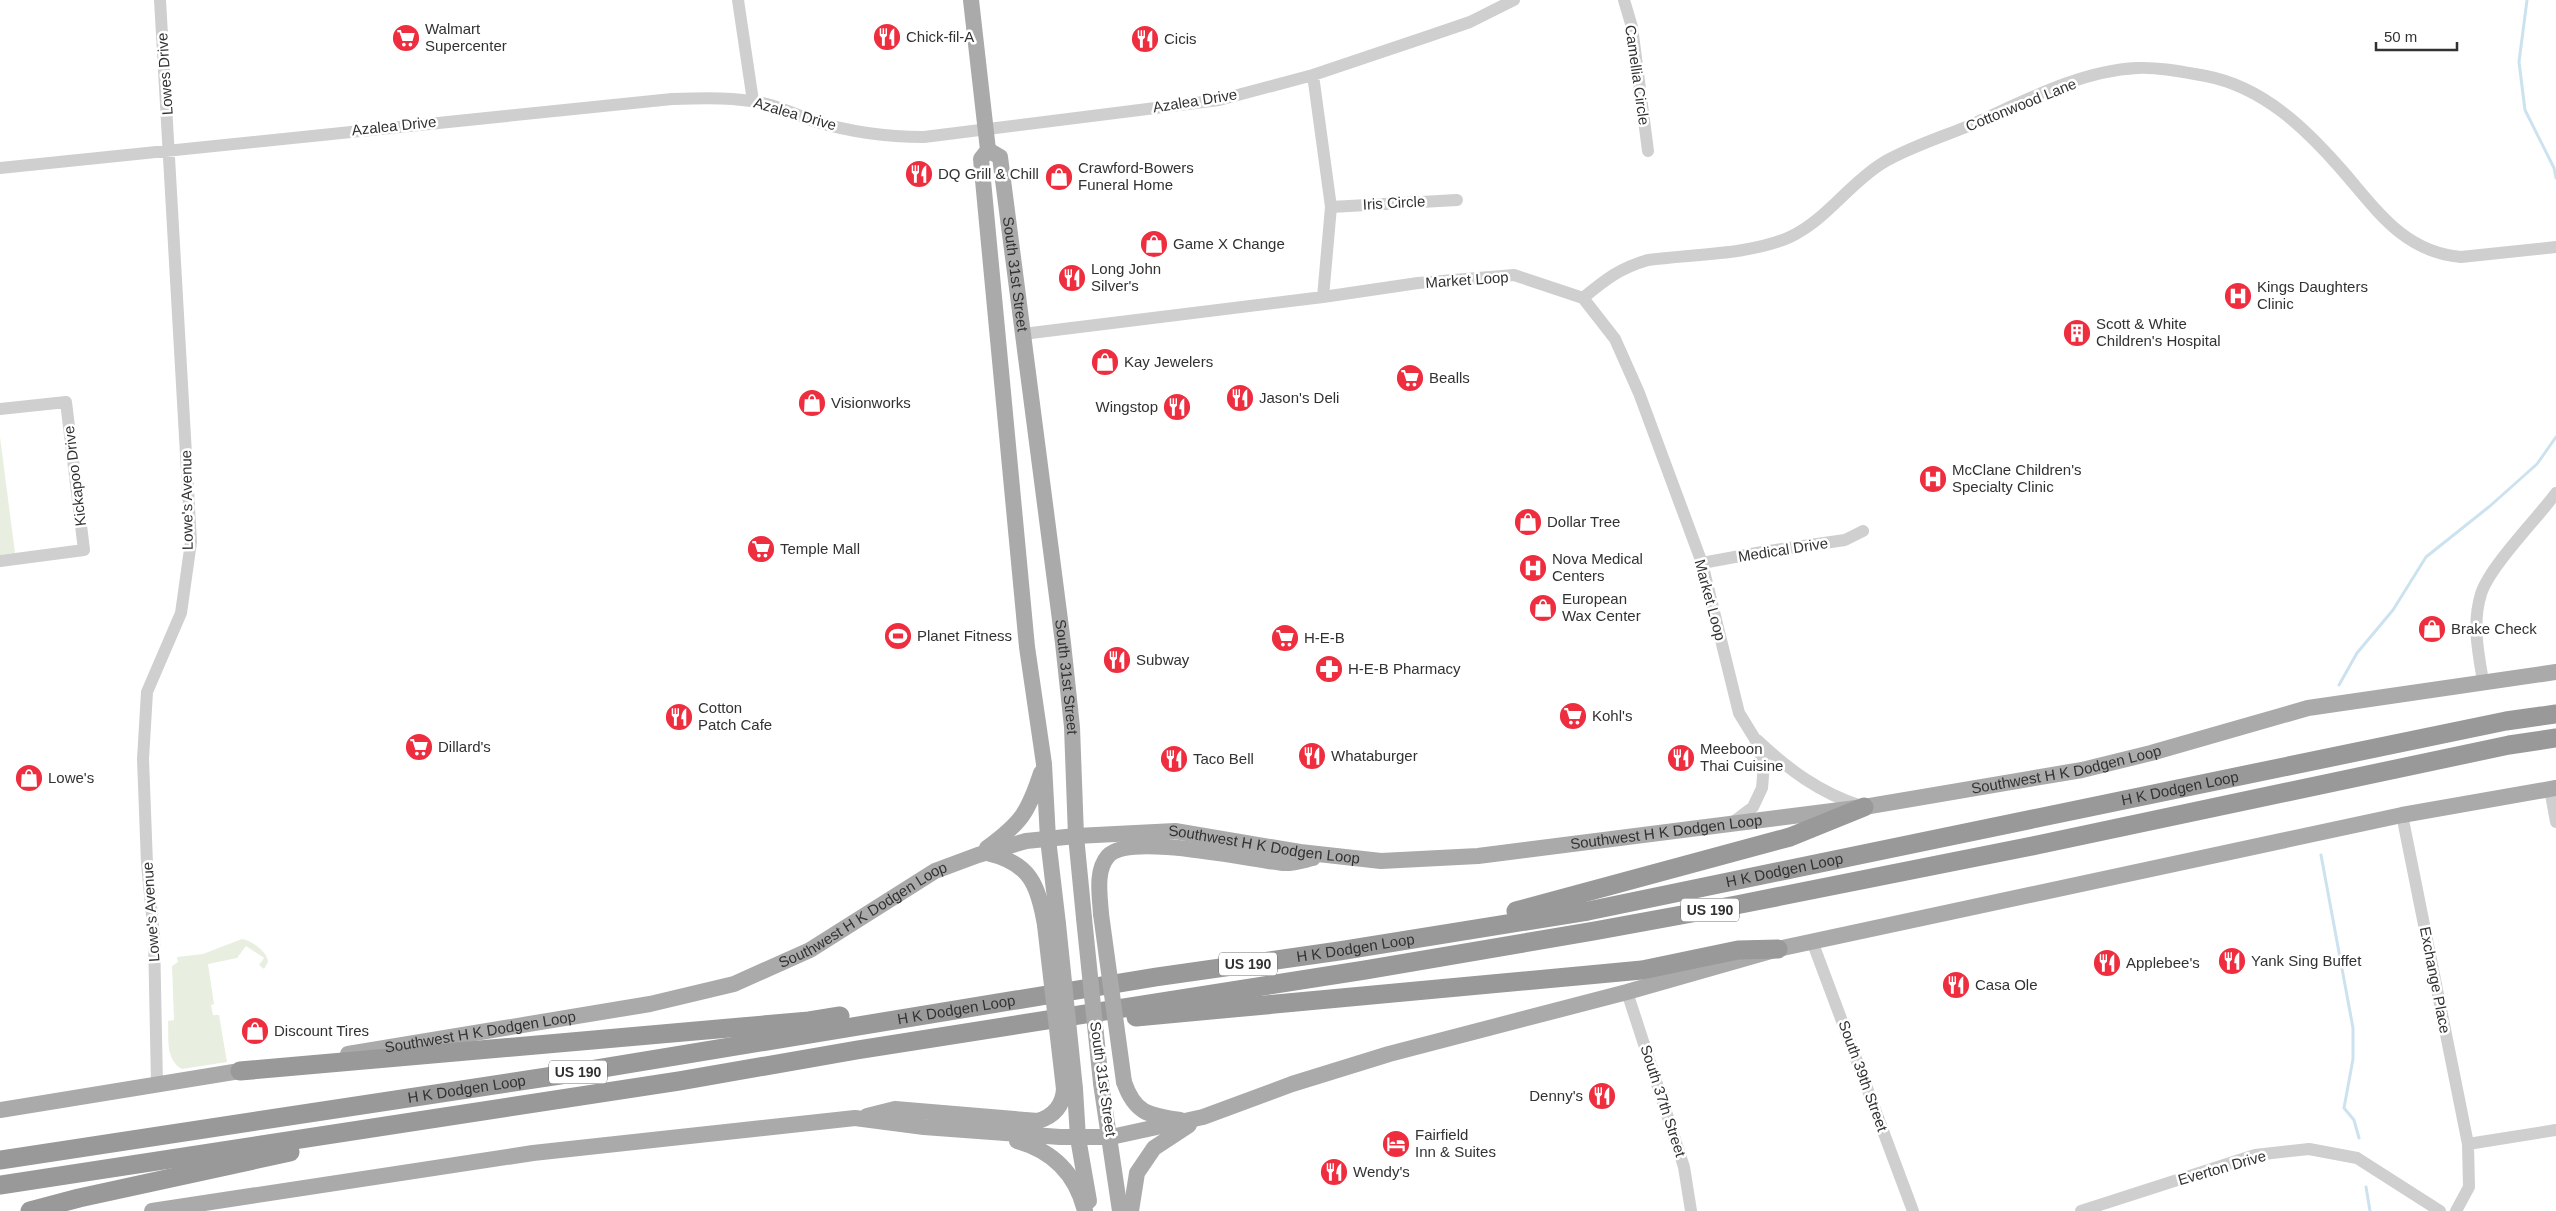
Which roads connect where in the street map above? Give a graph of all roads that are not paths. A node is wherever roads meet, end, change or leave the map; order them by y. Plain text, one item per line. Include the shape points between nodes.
1 (160, 0) edge
2 (738, 0) edge
3 (971, 0) edge
4 (1514, 0) edge
5 (1624, 0) edge
6 (1313, 75) junction
7 (753, 102) junction
8 (985, 129) junction
9 (170, 149) junction
10 (988, 150) junction
11 (1648, 151) dead end
12 (0, 168) edge
13 (1456, 200) dead end
14 (1331, 207) junction
15 (2556, 247) edge
16 (1323, 297) junction
17 (1583, 298) junction
18 (1023, 334) junction
19 (0, 409) edge
20 (2556, 492) edge
21 (1862, 531) dead end
22 (0, 561) edge
23 (1702, 563) junction
24 (2556, 672) edge
25 (2483, 681) junction
26 (2556, 714) edge
27 (2556, 738) edge
28 (1755, 739) junction
29 (1044, 764) junction
30 (2553, 789) edge
31 (1864, 807) junction
32 (2402, 815) junction
33 (2556, 822) edge
34 (1730, 825) junction
35 (1076, 836) junction
36 (1048, 839) junction
37 (982, 854) junction
38 (1330, 855) junction
39 (1052, 925) junction
40 (1812, 941) junction
41 (1778, 949) junction
42 (1340, 950) junction
43 (1156, 976) junction
44 (1628, 992) junction
45 (857, 1050) junction
46 (240, 1071) junction
47 (157, 1084) junction
48 (1069, 1089) junction
49 (0, 1110) edge
50 (471, 1113) junction
51 (855, 1118) junction
52 (1196, 1119) junction
53 (2556, 1130) edge
54 (981, 1131) junction
55 (1110, 1137) junction
56 (1078, 1138) junction
57 (2468, 1144) junction
58 (0, 1160) edge
59 (0, 1185) edge
60 (30, 1211) edge
61 (155, 1211) edge
62 (1085, 1211) edge
63 (1090, 1211) edge
64 (1120, 1211) edge
65 (1131, 1211) edge
66 (1691, 1211) edge
67 (1913, 1211) edge
68 (2081, 1211) edge
69 (2440, 1211) edge
70 (2456, 1211) edge

1 - 9 street, Lowes Drive
2 - 7 street
3 - 8 main road, South 31st Street
4 - 6 street, Azalea Drive via 1470,22
5 - 11 street, Camellia Circle via 1632,27
6 - 8 street, Azalea Drive via 1220,100
6 - 14 street
7 - 8 street, Azalea Drive via 816,121 893,137 924,137
7 - 9 street, Azalea Drive via 730,98 672,99
8 - 10 main road, South 31st Street
9 - 12 street, Azalea Drive
9 - 47 street, Lowe's Avenue via 191,542 181,613 147,692 143,758 147,864 154,936
10 - 18 main road, South 31st Street via 1000,157
10 - 29 main road, South 31st Street via 981,159 1027,647
13 - 14 street, Iris Circle
14 - 16 street
15 - 17 street, Cottonwood Lane via 2461,257 2418,246 2397,231 2308,134 2273,105 2210,77 2135,68 2067,84 1883,163 1812,223 1791,236 1770,244 1631,265 1613,273
16 - 17 street, Market Loop via 1418,283 1514,275
16 - 18 street, Market Loop
17 - 23 street, Market Loop via 1615,339 1639,393
18 - 35 main road, South 31st Street via 1072,727
19 - 22 street, Kickapoo Drive via 66,402 84,550
20 - 25 street via 2493,572 2481,594 2476,642
21 - 23 street, Medical Drive via 1844,540
23 - 28 street, Market Loop via 1739,713
24 - 25 main road, Southwest H K Dodgen Loop
25 - 31 main road, Southwest H K Dodgen Loop via 2308,708 2082,770
26 - 42 highway, H K Dodgen Loop / US 190 via 2506,721 1588,911
27 - 45 highway, H K Dodgen Loop / US 190 via 1698,912 1365,970
28 - 31 street, Market Loop via 1782,764 1827,793
28 - 34 street, Market Loop via 1764,764 1762,788 1753,807
29 - 36 main road, South 31st Street
29 - 37 main road via 1022,818
30 - 32 main road
30 - 33 street
31 - 34 main road, Southwest H K Dodgen Loop
31 - 42 highway via 1790,837 1551,903
32 - 40 main road
32 - 57 street, Exchange Place
34 - 38 main road, Southwest H K Dodgen Loop via 1478,856 1381,860
35 - 36 main road, Southwest H K Dodgen Loop
35 - 38 main road, Southwest H K Dodgen Loop via 1175,831
35 - 55 main road, South 31st Street, bridge via 1101,1083
36 - 37 main road, Southwest H K Dodgen Loop via 1026,841
36 - 39 main road, South 31st Street
37 - 39 main road via 1004,857 1020,866 1032,879
37 - 46 main road, Southwest H K Dodgen Loop via 935,871 810,950 734,984 650,1004
38 - 52 main road, bridge via 1286,864 1177,847 1127,847 1109,855 1102,865 1101,914 1124,1082 1130,1099 1144,1113
39 - 48 main road, South 31st Street, bridge
40 - 41 main road
40 - 67 street, South 39th Street
41 - 44 main road
41 - 45 highway via 1738,950 1642,970 1132,1018 927,1047
42 - 43 highway, H K Dodgen Loop / US 190
43 - 46 highway via 1034,986 809,1021
43 - 58 highway, H K Dodgen Loop / US 190 via 560,1075
44 - 52 main road via 1390,1054 1292,1084
44 - 66 street, South 37th Street via 1684,1167
45 - 50 highway, H K Dodgen Loop / US 190
46 - 47 main road, Southwest H K Dodgen Loop
47 - 49 main road, Southwest H K Dodgen Loop
48 - 51 main road via 1060,1106 1046,1119 1038,1121 896,1109
48 - 56 main road, South 31st Street
50 - 59 highway, H K Dodgen Loop / US 190
50 - 60 highway
51 - 54 main road
51 - 61 main road via 533,1153
52 - 55 main road
52 - 65 main road via 1154,1148 1137,1173
53 - 57 street
54 - 56 main road
54 - 62 main road via 1038,1147 1074,1181
55 - 56 main road
55 - 64 main road, South 31st Street
56 - 63 main road, South 31st Street
57 - 70 street, Exchange Place via 2469,1187
68 - 69 street, Everton Drive via 2255,1156 2309,1149 2357,1158

